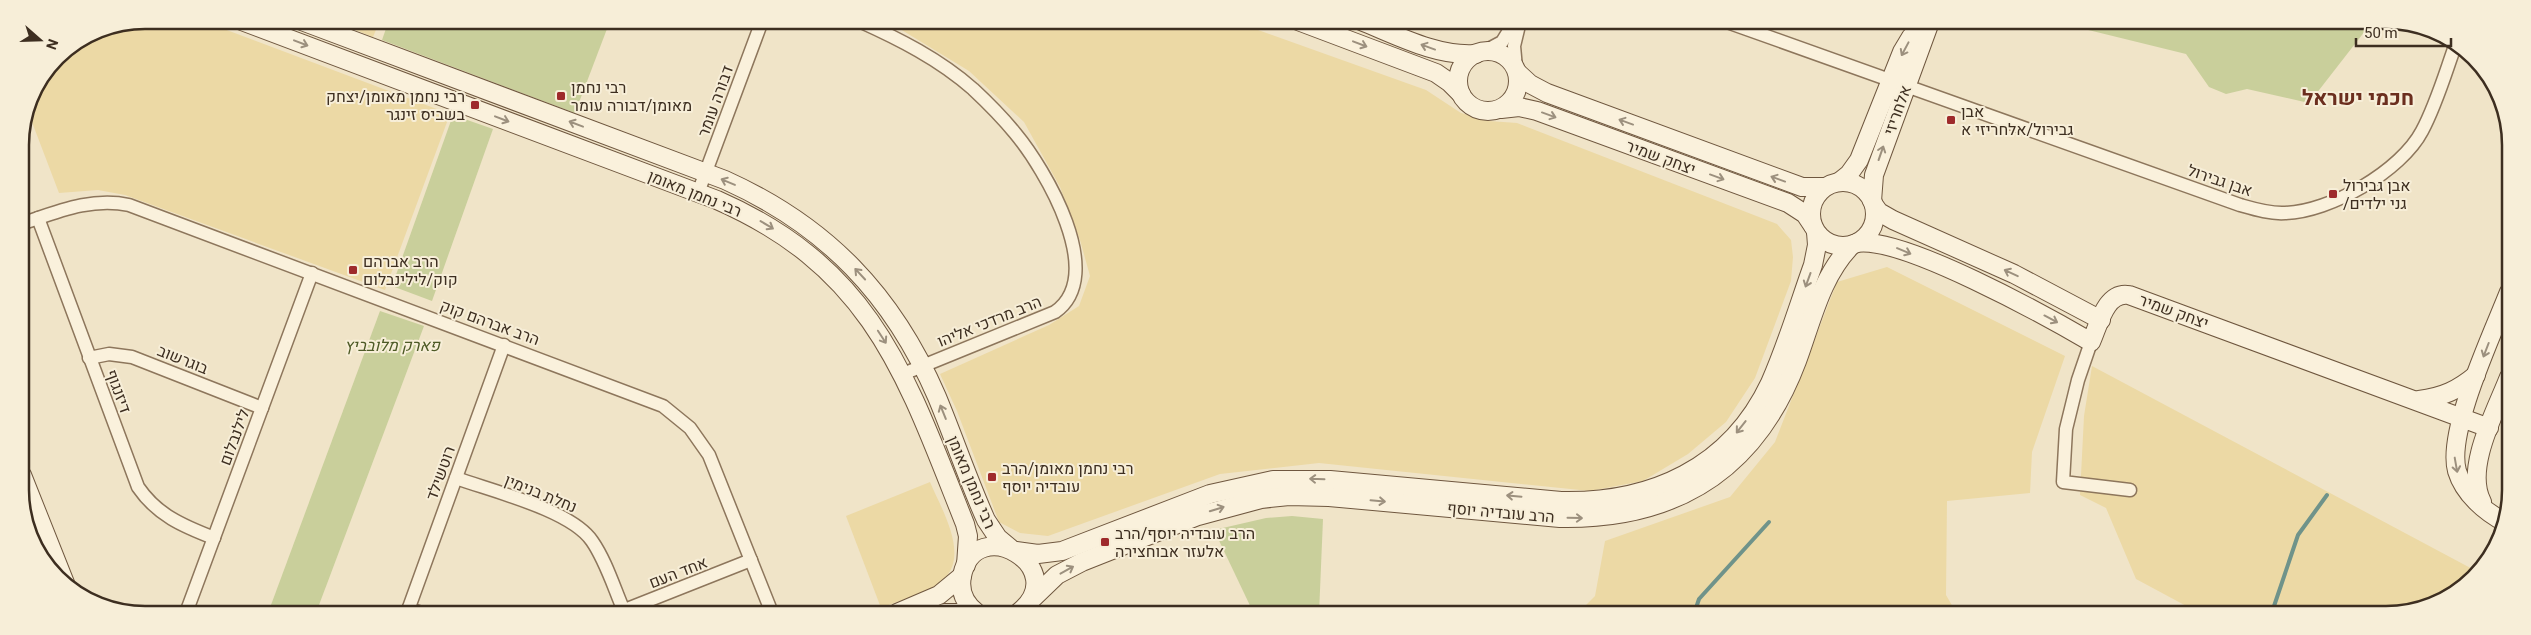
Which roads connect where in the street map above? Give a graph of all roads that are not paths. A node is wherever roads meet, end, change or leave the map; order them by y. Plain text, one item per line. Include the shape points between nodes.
1 (277, 29) edge
2 (323, 29) edge
3 (759, 29) edge
4 (875, 29) edge
5 (1319, 29) edge
6 (1381, 29) edge
7 (1510, 29) edge
8 (1518, 29) edge
9 (1747, 29) edge
10 (1918, 29) edge
11 (1926, 29) edge
12 (2453, 50) edge
13 (1480, 52) junction
14 (1517, 71) junction
15 (1898, 82) junction
16 (1461, 94) junction
17 (1501, 109) junction
18 (706, 173) junction
19 (1832, 185) junction
20 (698, 193) junction
21 (1873, 203) junction
22 (38, 218) junction
23 (29, 221) edge
24 (1814, 229) junction
25 (1854, 244) junction
26 (312, 273) junction
27 (2502, 310) edge
28 (2101, 320) junction
29 (2092, 342) junction
30 (504, 345) junction
31 (90, 358) junction
32 (922, 365) junction
33 (903, 374) junction
34 (2477, 375) junction
35 (2502, 396) edge
36 (2414, 400) junction
37 (262, 408) junction
38 (2461, 417) junction
39 (2490, 428) junction
40 (456, 478) junction
41 (2130, 490) dead end
42 (29, 493) edge
43 (2499, 519) edge
44 (2499, 519) edge
45 (214, 538) junction
46 (1013, 550) junction
47 (751, 560) junction
48 (57, 566) edge
49 (964, 571) junction
50 (189, 606) edge
51 (410, 606) edge
52 (618, 606) edge
53 (635, 606) edge
54 (769, 606) edge
55 (913, 606) edge
56 (971, 606) edge
57 (1026, 606) edge
58 (1027, 606) edge

1 -> 20 street, רבי נחמן מאומן
18 -> 2 street, רבי נחמן מאומן
3 - 18 street, דבורה עומר
4 - 32 street, הרב מרדכי אליהו via 946,68 995,110 1016,134 1050,188 1076,258 1076,282 1061,308
5 -> 16 street via 1436,73
13 -> 6 street via 1461,55 1436,50
7 - 13 street via 1502,42
8 - 14 street via 1514,46
9 - 15 street, אבן גבירול
10 -> 15 street, אלחריזי via 1911,37
11 - 15 street, אלחריזי
12 - 15 street, אבן גבירול via 2430,114 2410,149 2389,168 2330,202 2285,213 2240,205
13 - 14 street via 1503,55
13 - 16 street via 1468,59 1460,71 1458,85
14 - 17 street via 1517,92
19 -> 14 street, יצחק שמיר via 1802,187 1556,97 1530,84
15 - 19 street, אלחריזי via 1859,160 1849,174
21 -> 15 street, אלחריזי via 1874,175
16 - 17 street via 1469,105 1478,110
17 -> 24 street, יצחק שמיר via 1519,107 1537,111 1788,203 1802,212
18 - 20 street, דבורה עומר
32 -> 18 street, רבי נחמן מאומן via 884,303 843,255 774,204
19 - 21 street via 1859,186
19 - 24 street via 1813,203
20 -> 33 street, רבי נחמן מאומן via 763,222 807,252 867,315
21 - 25 street via 1871,230
28 -> 21 street via 2022,277 1892,220 1879,212
22 - 23 street, הרב אברהם קוק
22 - 26 street, הרב אברהם קוק via 86,203 122,203
22 - 31 street, דיזנגוף
24 - 25 street via 1832,244
24 -> 46 street, הרב עובדיה יוסף via 1817,245 1813,265 1770,384 1738,431 1718,451 1673,481 1620,498 1561,501 1330,480 1273,480 1210,494 1062,551 1043,554
25 -> 29 street via 1880,244 1904,251 2001,293
58 -> 25 street, הרב עובדיה יוסף via 1052,579 1082,562 1198,516 1261,500 1323,496 1560,518 1592,518 1637,512 1680,497 1730,464 1770,418 1785,391 1828,278
26 - 30 street, הרב אברהם קוק
26 - 37 street, לילנבלום
27 -> 34 street
28 - 29 street, יצחק שמיר
28 - 36 street, יצחק שמיר via 2111,299 2129,294
29 - 41 street via 2066,428 2063,482
30 - 40 street, רוטשילד
30 - 47 street, הרב אברהם קוק via 651,400 682,420 712,460
31 - 37 street, בוגרשוב via 109,354 132,357
31 - 45 street, דיזנגוף via 132,475 145,497 168,518
32 - 33 street, הרב מרדכי אליהו
46 -> 32 street, רבי נחמן מאומן via 998,538 986,520
33 - 49 street, רבי נחמן מאומן via 965,524 968,536
34 - 36 street via 2451,393
34 - 38 street
35 - 39 street
36 - 38 street, יצחק שמיר
37 - 45 street, לילנבלום
38 - 39 street, יצחק שמיר
38 -> 43 street via 2454,453 2457,472 2476,502
39 - 44 street via 2476,467 2475,487 2481,501
40 - 51 street, רוטשילד
40 - 52 street, נחלת בנימין via 558,514 576,524 596,547
42 - 48 street
45 - 50 street, לילנבלום
46 - 49 street, הרב עובדיה יוסף via 1000,546 985,549 972,557
46 - 57 street, רבי נחמן מאומן via 1027,561 1034,576 1034,591
47 - 53 street, אחד העם
47 - 54 street, הרב אברהם קוק
49 - 55 street via 939,595
49 - 56 street, רבי נחמן מאומן via 963,596

